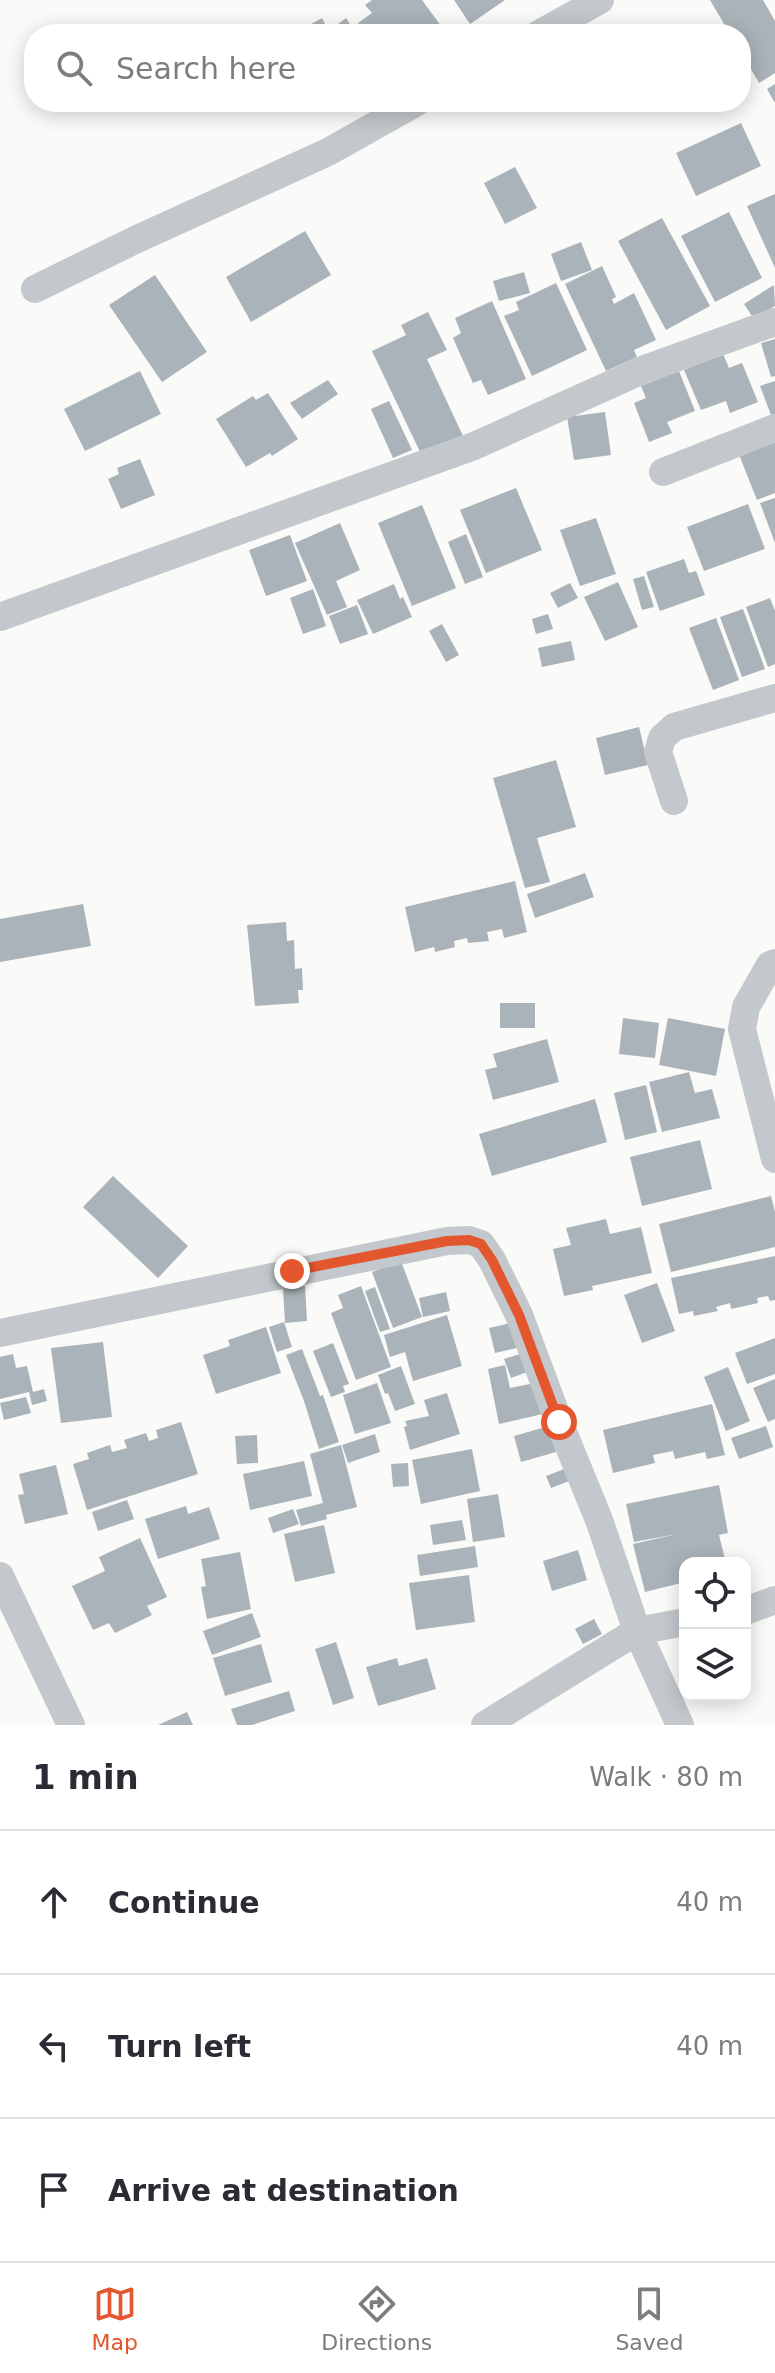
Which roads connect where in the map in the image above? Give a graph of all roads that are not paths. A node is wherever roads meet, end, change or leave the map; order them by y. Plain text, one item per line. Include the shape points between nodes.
1 (600, 0) edge
2 (557, 24) edge
3 (399, 112) edge
4 (35, 289) dead end
5 (775, 322) edge
6 (775, 428) edge
7 (663, 472) dead end
8 (0, 617) edge
9 (775, 698) edge
10 (674, 801) dead end
11 (775, 963) edge
12 (775, 1159) edge
13 (0, 1333) edge
14 (0, 1576) edge
15 (775, 1600) edge
16 (751, 1609) edge
17 (679, 1623) edge
18 (637, 1631) junction
19 (71, 1725) edge
20 (485, 1725) edge
21 (680, 1725) edge

1 - 2 street
3 - 4 street via 328,152
5 - 8 street via 645,369 474,446
6 - 7 street
9 - 10 street via 674,727 662,738 658,752
11 - 12 street via 746,1007 742,1029
13 - 18 street via 447,1241 481,1244 519,1315
14 - 19 street
15 - 16 street
17 - 18 street
18 - 20 street
18 - 21 street

